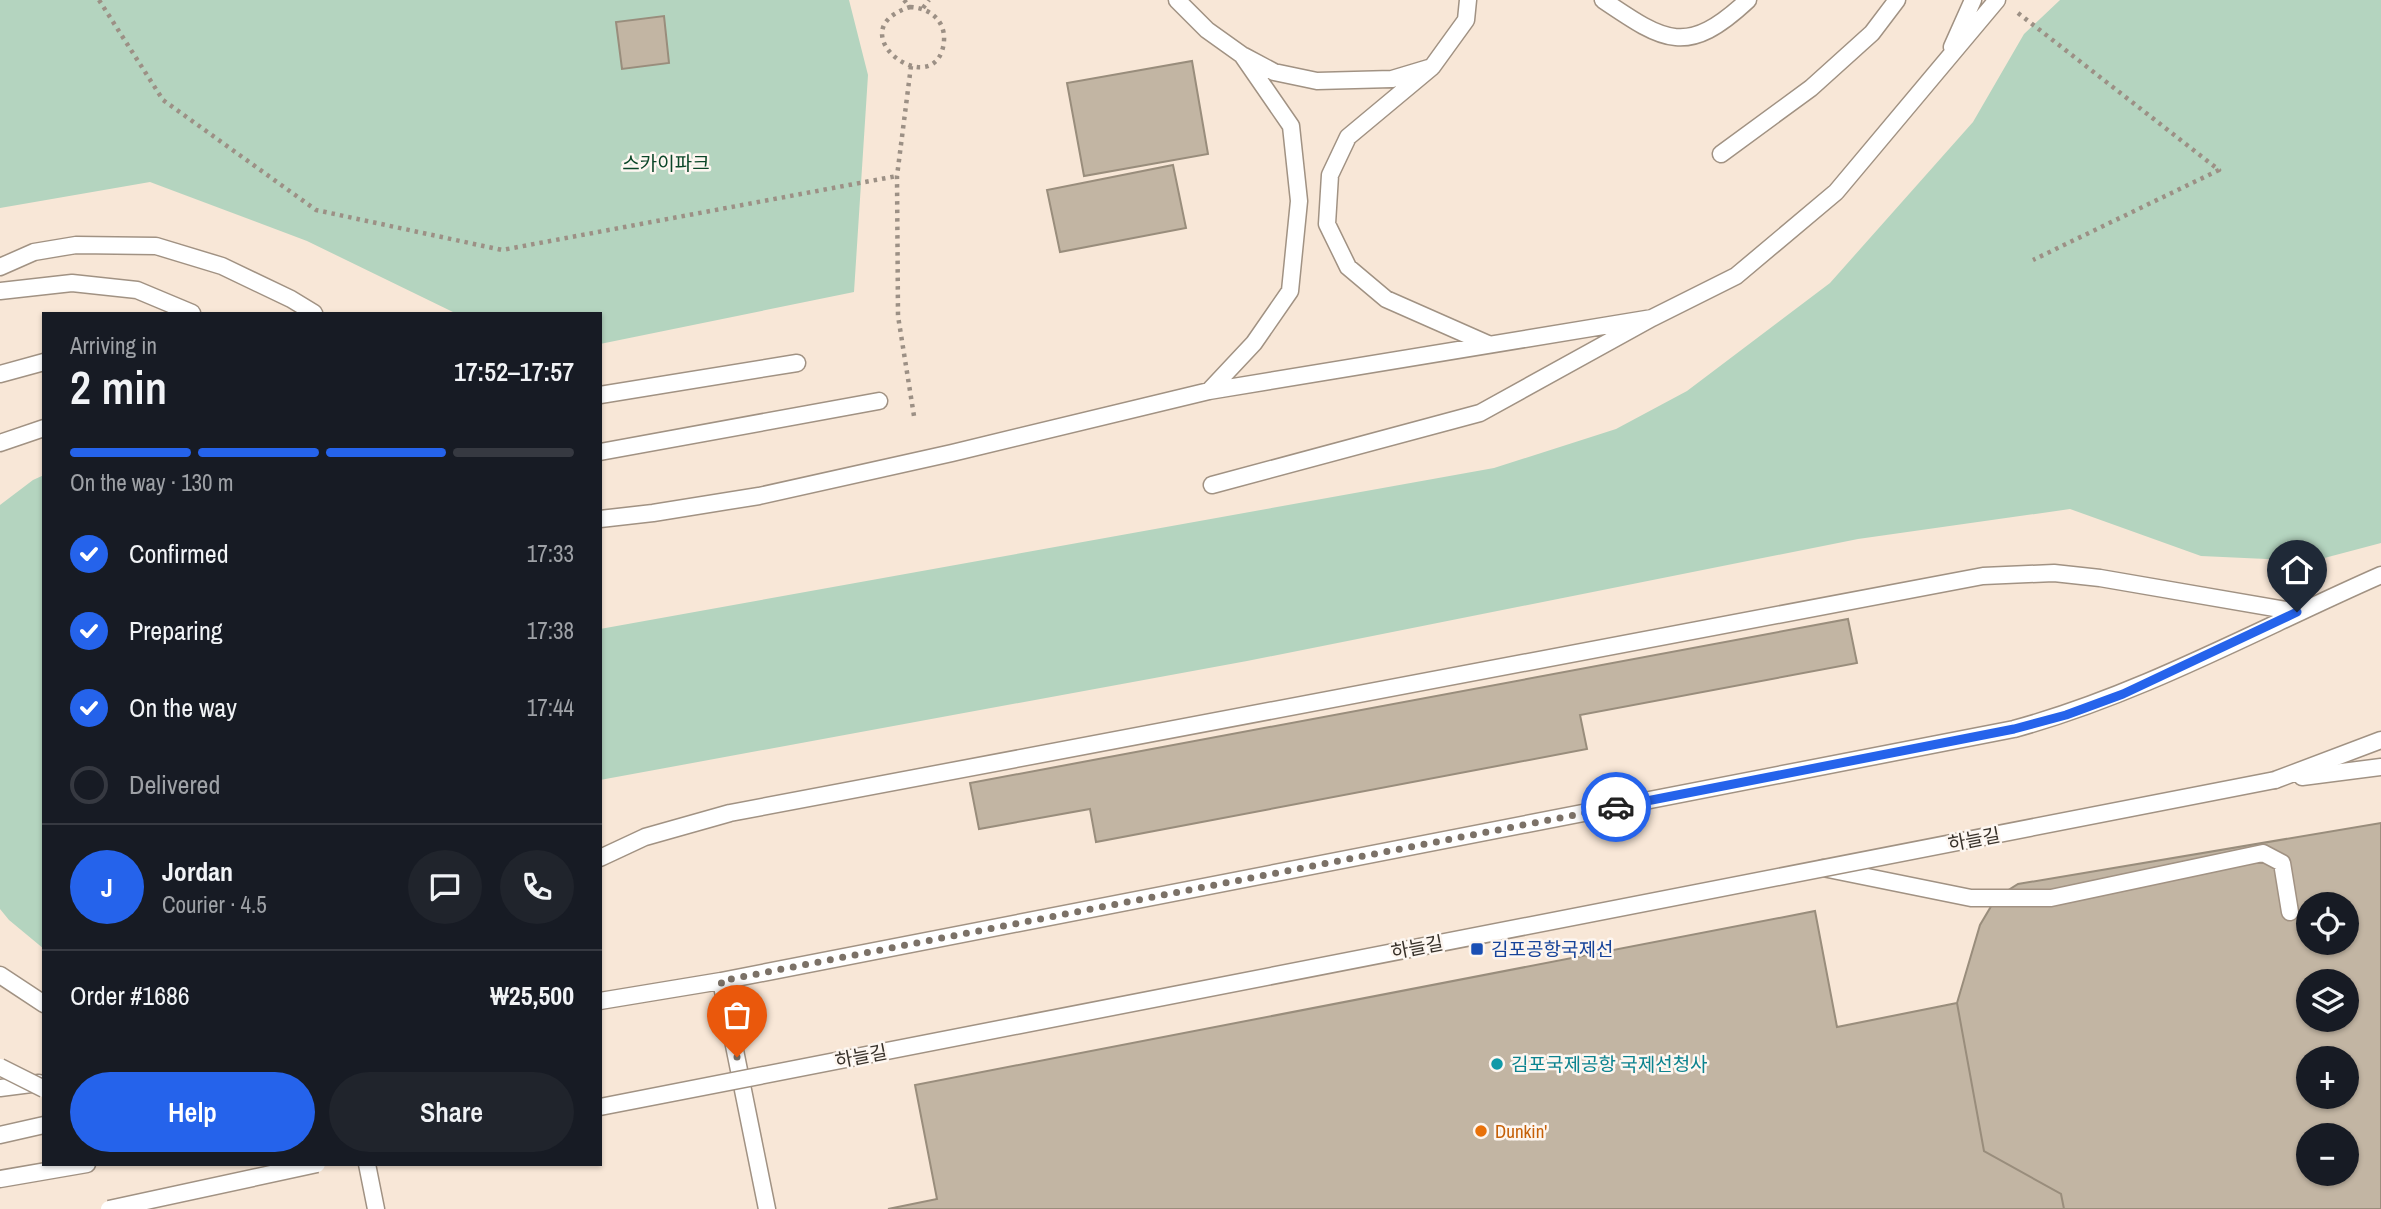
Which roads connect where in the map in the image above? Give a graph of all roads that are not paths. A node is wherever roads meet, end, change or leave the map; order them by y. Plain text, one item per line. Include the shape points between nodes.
1 (1177, 0) edge
2 (1468, 0) edge
3 (1603, 0) edge
4 (1748, 0) edge
5 (1897, 0) edge
6 (1973, 0) edge
7 (1997, 0) edge
8 (1242, 55) junction
9 (1432, 67) junction
10 (1942, 68) junction
11 (1721, 154) dead end
12 (0, 267) edge
13 (0, 291) edge
14 (190, 312) edge
15 (312, 312) edge
16 (1652, 317) junction
17 (1488, 344) junction
18 (42, 363) edge
19 (797, 363) dead end
20 (0, 374) edge
21 (1209, 391) junction
22 (602, 395) edge
23 (878, 401) dead end
24 (42, 429) edge
25 (0, 443) edge
26 (602, 452) edge
27 (1212, 485) dead end
28 (602, 519) edge
29 (2381, 575) edge
30 (2297, 612) junction
31 (2381, 740) edge
32 (2381, 767) edge
33 (2275, 780) junction
34 (602, 857) edge
35 (1824, 868) junction
36 (2290, 912) dead end
37 (0, 975) edge
38 (721, 981) junction
39 (602, 1001) edge
40 (42, 1003) edge
41 (0, 1067) edge
42 (42, 1083) edge
43 (0, 1088) edge
44 (42, 1088) edge
45 (602, 1107) edge
46 (42, 1125) edge
47 (0, 1135) edge
48 (75, 1166) edge
49 (308, 1166) edge
50 (367, 1166) edge
51 (0, 1179) edge
52 (109, 1209) edge
53 (376, 1209) edge
54 (767, 1209) edge

1 - 8 lane via 1207,30
2 - 9 lane via 1466,20
3 - 4 lane via 1643,27 1662,36 1682,38 1724,22
5 - 11 lane via 1872,33 1811,88
6 - 10 lane
7 - 10 lane
8 - 9 lane via 1274,72 1317,81 1392,79
8 - 21 lane via 1291,125 1299,201 1290,290 1254,343
9 - 17 lane via 1348,137 1330,175 1326,224 1348,267 1386,299
10 - 16 lane via 1836,192 1736,276
12 - 15 lane via 34,252 76,246 156,246 222,267
13 - 14 lane via 72,283 124,288
16 - 17 lane
16 - 27 lane via 1480,413
17 - 21 lane
18 - 20 lane
19 - 22 lane
21 - 28 lane via 759,496
23 - 26 lane
24 - 25 lane
29 - 30 lane
30 - 34 lane via 2100,578 2054,573 1983,576 730,813 645,838
30 - 38 lane via 2123,694 2014,729
31 - 33 lane
32 - 33 lane
33 - 35 lane, 하늘길, bridge
35 - 36 lane via 1971,898 2052,898 2263,853 2282,863
35 - 45 lane, 하늘길, bridge
37 - 40 lane
38 - 39 lane
38 - 54 lane
41 - 44 lane, bridge
42 - 43 lane
46 - 47 lane
48 - 51 lane
49 - 52 lane, bridge
50 - 53 lane

